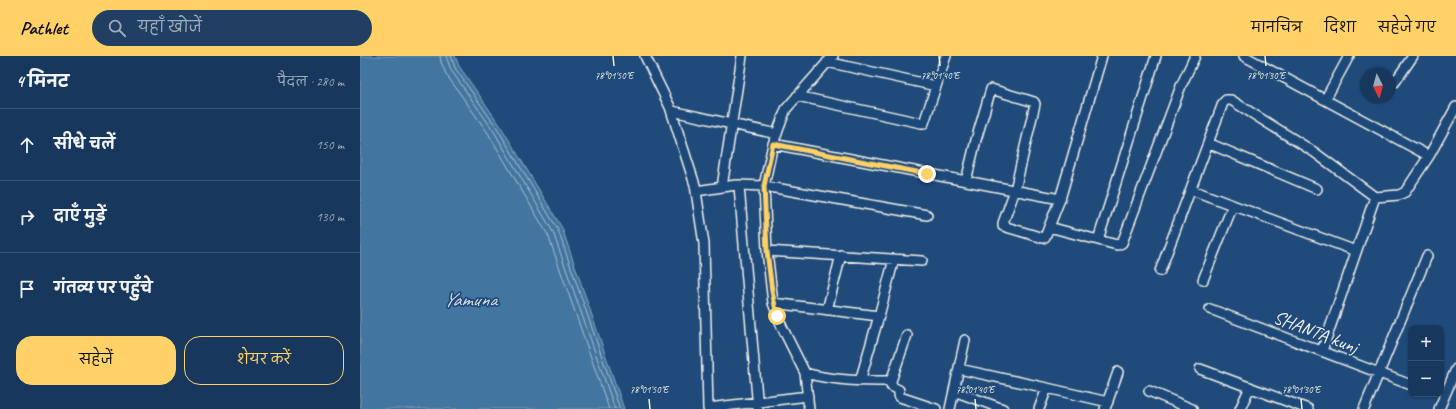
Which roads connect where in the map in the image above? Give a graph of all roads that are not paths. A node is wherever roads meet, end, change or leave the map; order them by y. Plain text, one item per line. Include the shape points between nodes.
1 (645, 56) edge
2 (742, 56) edge
3 (946, 56) edge
4 (1101, 56) edge
5 (1156, 56) edge
6 (1195, 56) edge
7 (1244, 56) edge
8 (1348, 56) edge
9 (1413, 56) edge
10 (830, 59) edge
11 (1396, 81) edge
12 (936, 86) junction
13 (797, 96) junction
14 (1325, 100) junction
15 (1456, 107) edge
16 (672, 111) junction
17 (732, 124) junction
18 (777, 134) junction
19 (1208, 143) junction
20 (773, 144) junction
21 (1428, 156) junction
22 (966, 181) junction
23 (738, 185) junction
24 (764, 186) junction
25 (722, 187) junction
26 (1317, 189) dead end
27 (696, 190) junction
28 (1015, 190) junction
29 (1192, 190) junction
30 (1375, 197) junction
31 (1060, 199) junction
32 (1232, 205) junction
33 (927, 215) dead end
34 (1049, 227) junction
35 (1098, 240) junction
36 (767, 251) junction
37 (1356, 251) junction
38 (841, 255) junction
39 (1427, 256) dead end
40 (894, 259) junction
41 (922, 261) dead end
42 (1160, 271) dead end
43 (1203, 280) dead end
44 (773, 303) junction
45 (1210, 309) dead end
46 (827, 310) junction
47 (879, 316) junction
48 (907, 335) dead end
49 (965, 340) dead end
50 (1322, 351) junction
51 (959, 369) junction
52 (1200, 369) dead end
53 (1456, 369) edge
54 (1118, 372) dead end
55 (1379, 372) junction
56 (805, 373) junction
57 (860, 381) junction
58 (891, 381) junction
59 (1408, 384) edge
60 (1250, 387) junction
61 (1047, 388) junction
62 (1444, 389) edge
63 (954, 391) junction
64 (1149, 391) dead end
65 (808, 396) junction
66 (1440, 397) edge
67 (783, 399) junction
68 (758, 406) edge
69 (1107, 406) edge
70 (1297, 407) edge
71 (708, 409) edge
72 (784, 409) edge
73 (809, 409) edge
74 (936, 409) edge
75 (950, 409) edge
76 (1003, 409) edge
77 (1039, 409) edge
78 (1192, 409) edge
79 (1240, 409) edge
80 (1308, 409) edge
81 (1364, 409) edge
82 (1439, 409) edge

1 - 16 street
2 - 17 street
3 - 12 street
4 - 31 street
5 - 35 street
6 - 35 street via 1178,93 1122,243 1117,245
7 - 14 street
8 - 14 street
9 - 11 street
10 - 12 street
10 - 13 street
12 - 13 street via 926,120 921,123
13 - 18 street via 786,109
14 - 21 street
15 - 21 street
16 - 17 street
16 - 27 street
17 - 18 street
17 - 25 street
18 - 20 street
19 - 26 street
19 - 29 street
19 - 30 street via 1223,103 1231,100 1314,152
20 - 22 street
20 - 24 street
21 - 30 street via 1405,192
22 - 28 street
22 - 28 street via 992,89 1034,102
23 - 24 street
23 - 25 street
23 - 68 street
24 - 33 street
24 - 36 street
25 - 27 street
27 - 71 street via 704,244
28 - 31 street
28 - 34 street via 1003,226 1043,238
29 - 32 street
29 - 42 street
30 - 37 street
31 - 34 street
32 - 37 street
32 - 43 street
34 - 35 street
36 - 38 street
36 - 44 street
37 - 50 street
38 - 40 street
38 - 46 street
39 - 55 street
40 - 41 street
40 - 47 street
44 - 46 street
44 - 56 street
45 - 50 street, SHANTA kunj
46 - 47 street
47 - 57 street
48 - 58 street
49 - 51 street
50 - 55 street, SHANTA kunj
51 - 61 street
51 - 63 street
52 - 60 street
53 - 62 street
54 - 69 street
55 - 59 street, SHANTA kunj
55 - 81 street
56 - 57 street via 828,379
56 - 65 street
57 - 58 street
58 - 74 street via 891,386 900,390 899,396
60 - 70 street
60 - 79 street
61 - 69 street
61 - 77 street
63 - 75 street
63 - 76 street
64 - 78 street
65 - 67 street
65 - 73 street
66 - 82 street
67 - 68 street
67 - 72 street
68 - 71 street
70 - 80 street

